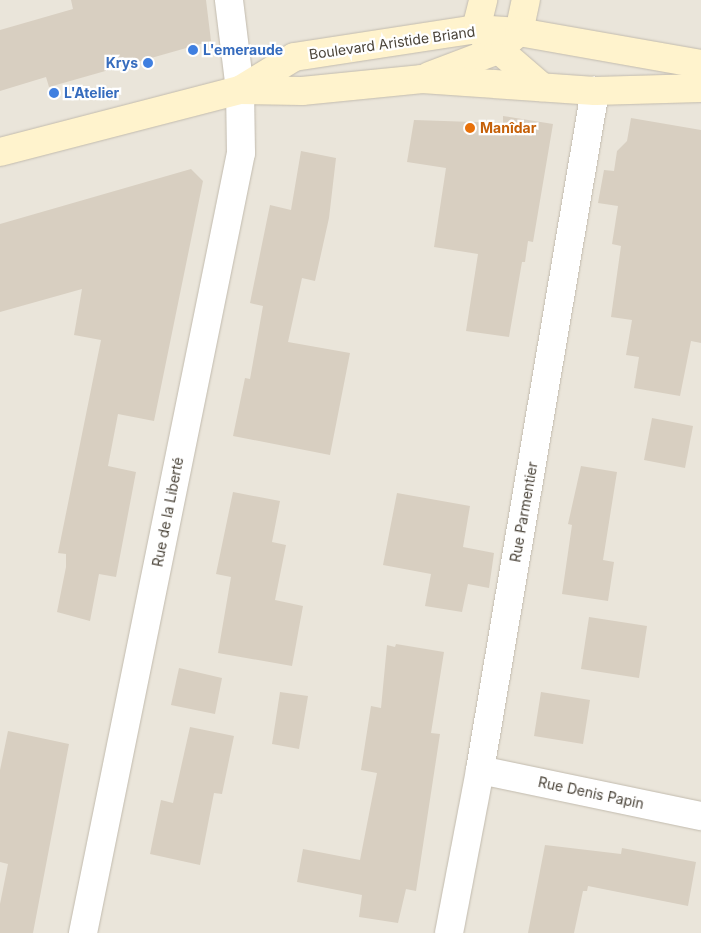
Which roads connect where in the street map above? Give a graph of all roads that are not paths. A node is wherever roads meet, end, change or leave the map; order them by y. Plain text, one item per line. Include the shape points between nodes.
1 (229, 0) edge
2 (483, 0) edge
3 (526, 0) edge
4 (476, 29) junction
5 (519, 32) junction
6 (498, 50) junction
7 (701, 64) edge
8 (422, 79) junction
9 (542, 87) junction
10 (701, 88) edge
11 (240, 90) junction
12 (595, 91) junction
13 (0, 152) edge
14 (480, 770) junction
15 (701, 816) edge
16 (83, 933) edge
17 (449, 933) edge

1 - 11 street, Rue de la Liberté
2 - 4 main road
3 - 5 main road
4 - 5 main road, Boulevard Aristide Briand
4 - 6 main road
4 - 11 main road, Boulevard Aristide Briand via 294,58
5 - 6 main road
5 - 7 main road, Boulevard Aristide Briand
6 - 8 main road
6 - 9 main road
8 - 9 main road, Boulevard Aristide Briand
8 - 11 main road, Boulevard Aristide Briand via 302,91
9 - 12 main road, Boulevard Aristide Briand
10 - 12 main road, Boulevard Aristide Briand
11 - 13 main road, Boulevard Aristide Briand
11 - 16 street, Rue de la Liberté via 241,153
12 - 14 street, Rue Parmentier
14 - 15 street, Rue Denis Papin
14 - 17 street, Rue Parmentier

